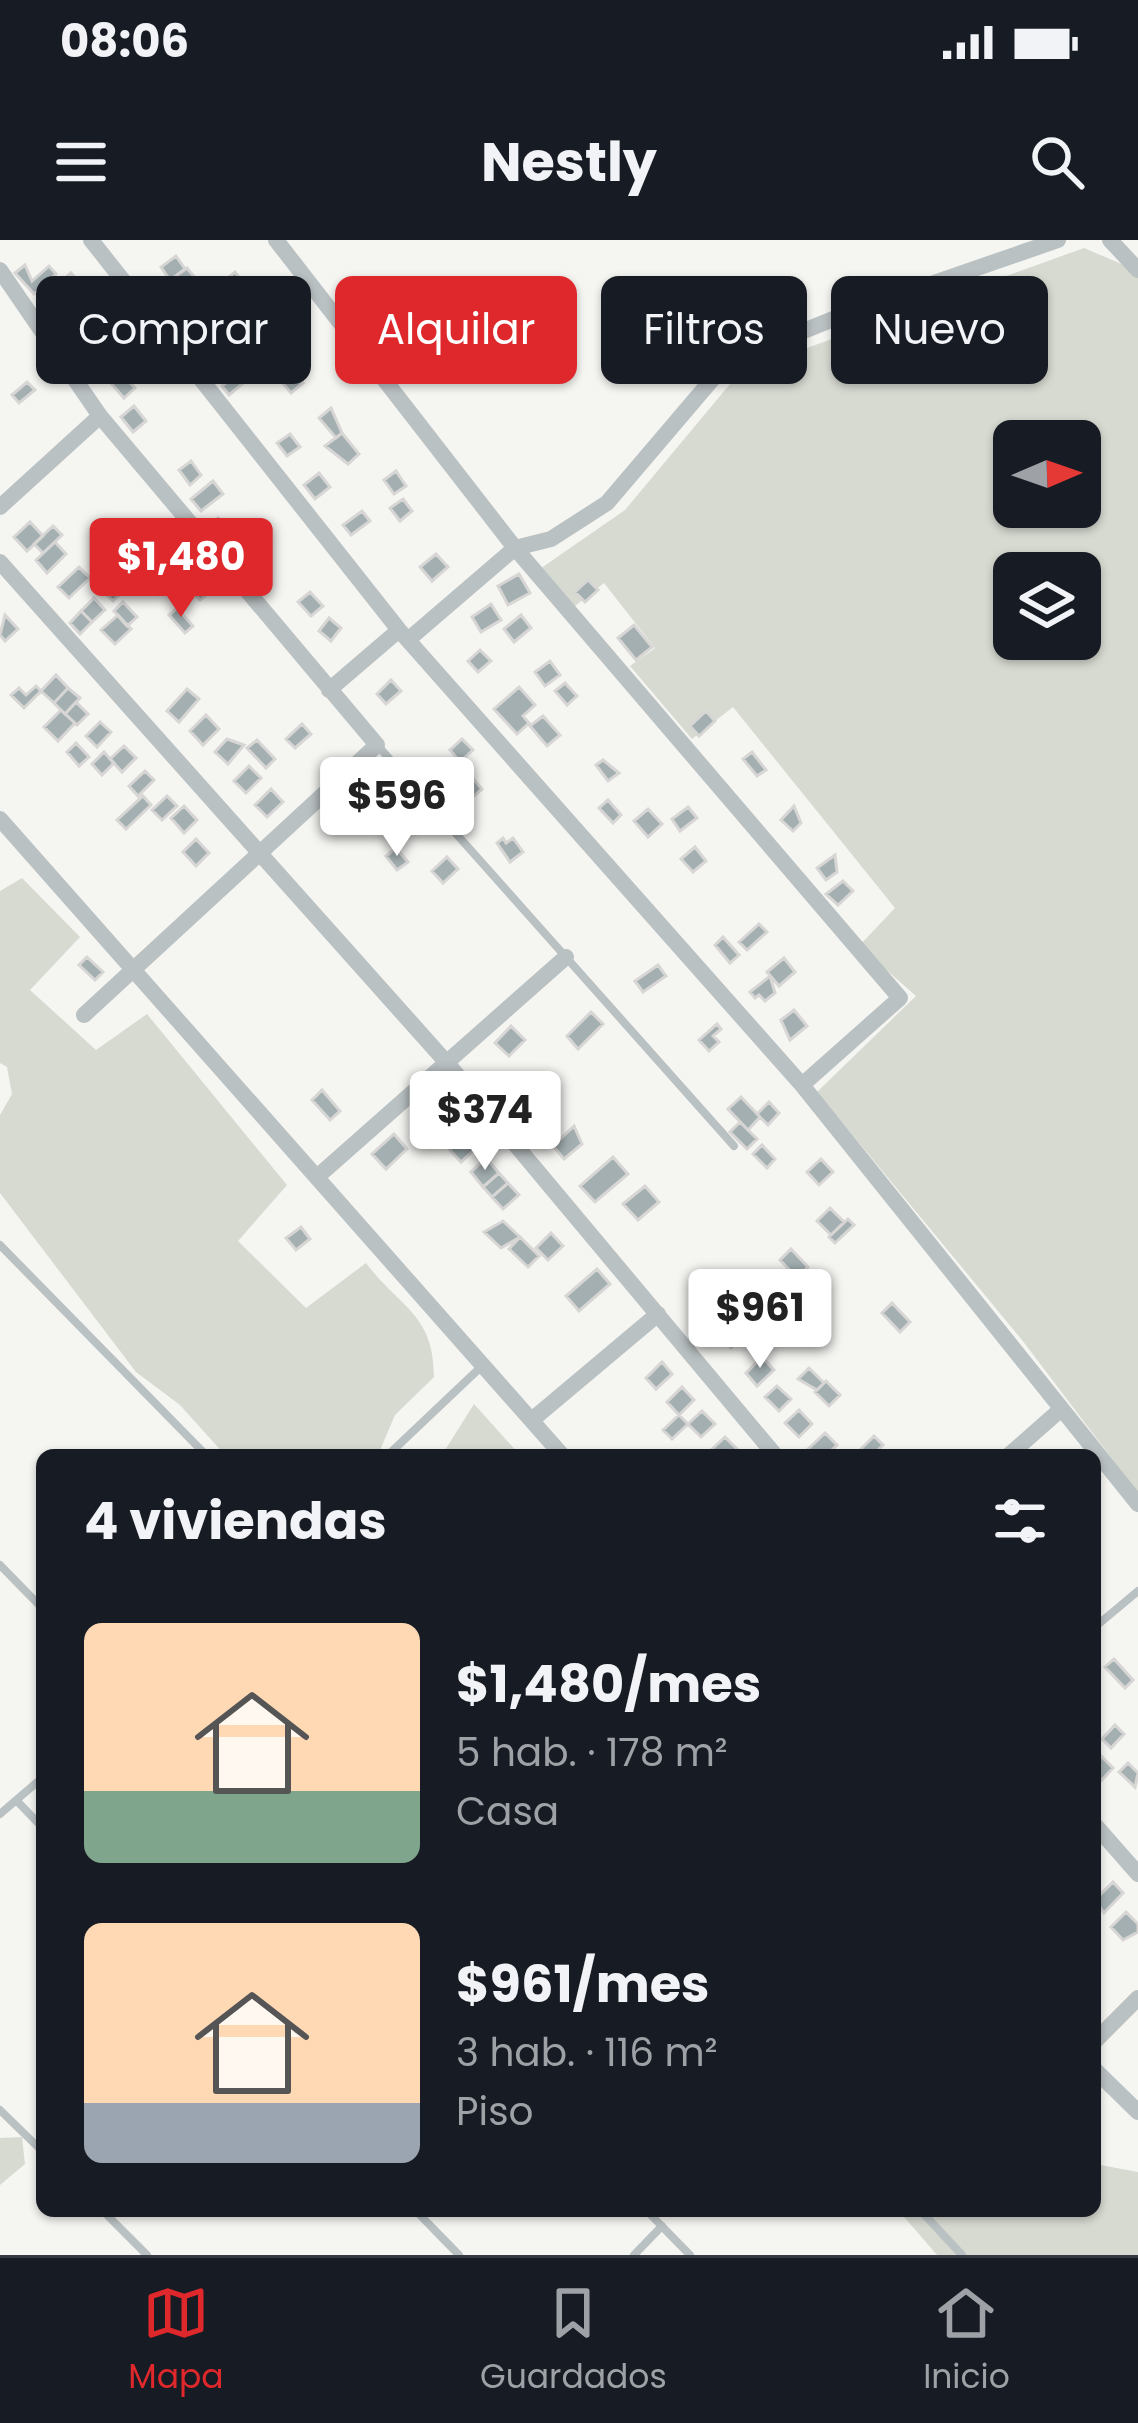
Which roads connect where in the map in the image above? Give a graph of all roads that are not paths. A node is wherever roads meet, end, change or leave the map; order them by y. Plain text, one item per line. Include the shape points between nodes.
1 (91, 240) edge
2 (276, 240) edge
3 (1058, 240) edge
4 (1110, 240) edge
5 (0, 270) edge
6 (1138, 270) edge
7 (100, 416) junction
8 (0, 506) edge
9 (514, 548) junction
10 (0, 562) edge
11 (404, 634) junction
12 (329, 690) junction
13 (377, 745) junction
14 (0, 818) edge
15 (260, 853) junction
16 (566, 957) junction
17 (135, 969) junction
18 (84, 1015) dead end
19 (447, 1063) junction
20 (802, 1085) junction
21 (734, 1146) dead end
22 (317, 1177) junction
23 (0, 1245) edge
24 (658, 1314) junction
25 (483, 1365) junction
26 (1059, 1411) junction
27 (533, 1419) junction
28 (200, 1449) edge
29 (394, 1449) edge
30 (557, 1449) edge
31 (771, 1449) edge
32 (1016, 1449) edge
33 (1091, 1449) edge
34 (1101, 1460) edge
35 (1138, 1504) edge
36 (0, 1565) edge
37 (1138, 1591) edge
38 (36, 1602) edge
39 (1101, 1623) edge
40 (36, 1784) edge
41 (17, 1801) junction
42 (0, 1814) edge
43 (36, 1821) edge
44 (1101, 1832) edge
45 (1138, 1874) edge
46 (1138, 1997) edge
47 (1101, 2035) edge
48 (1101, 2076) edge
49 (0, 2110) edge
50 (1138, 2112) edge
51 (36, 2145) edge
52 (109, 2217) edge
53 (422, 2217) edge
54 (653, 2217) edge
55 (927, 2217) edge
56 (662, 2227) junction
57 (147, 2255) edge
58 (459, 2255) edge
59 (634, 2255) edge
60 (690, 2255) edge
61 (962, 2255) edge

1 - 11 street
2 - 9 street
3 - 9 street via 727,362 608,503 551,539
4 - 6 street
5 - 7 street
7 - 8 street
7 - 12 street
9 - 11 street
9 - 20 street via 900,998
10 - 15 street
11 - 12 street
11 - 20 street
12 - 13 street
13 - 15 street
13 - 16 lane
14 - 17 street
15 - 17 street
15 - 19 street
16 - 19 street
16 - 21 lane
17 - 18 street
17 - 22 street
19 - 22 street
19 - 24 street
20 - 26 street
22 - 25 street
23 - 28 lane
24 - 27 street
24 - 31 street
25 - 27 street
25 - 29 lane
26 - 32 street
26 - 33 street
27 - 30 street
34 - 35 street
36 - 38 lane
37 - 39 lane
40 - 41 lane
41 - 42 lane
41 - 43 lane
44 - 45 street
46 - 47 street
48 - 50 street
49 - 51 lane
52 - 57 lane
53 - 58 lane
54 - 56 lane
55 - 61 lane
56 - 59 lane
56 - 60 lane

